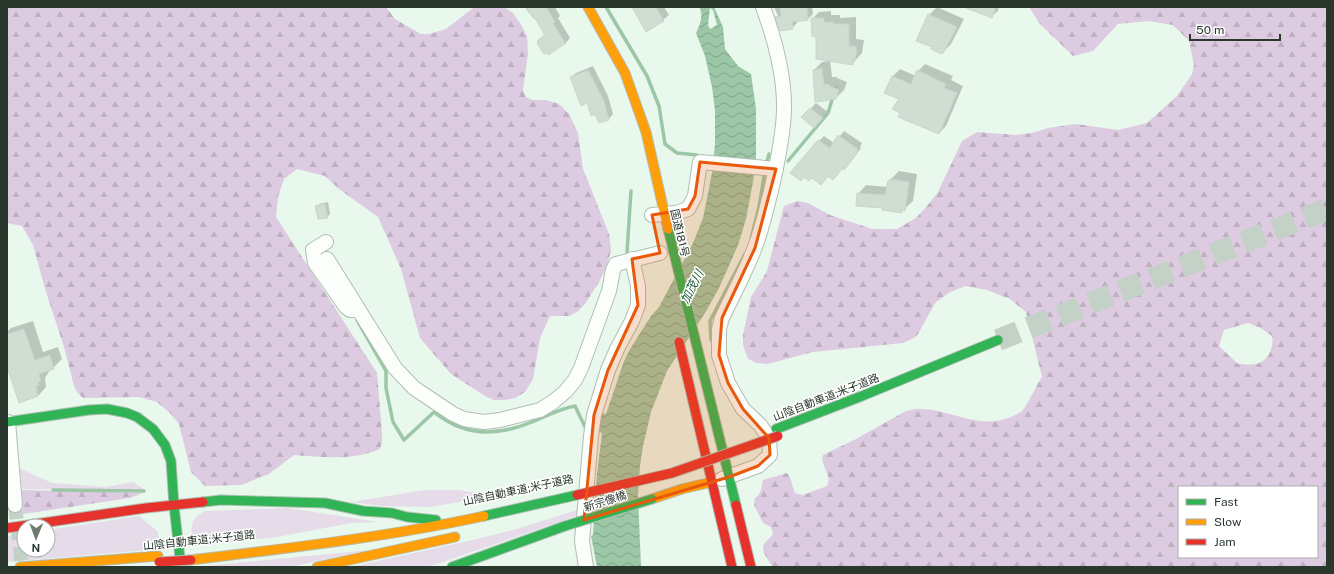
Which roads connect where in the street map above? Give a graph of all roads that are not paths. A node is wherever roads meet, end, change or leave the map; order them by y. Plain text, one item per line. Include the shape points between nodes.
1 (588, 7) edge
2 (764, 7) edge
3 (772, 169) junction
4 (655, 215) junction
5 (326, 242) dead end
6 (663, 253) junction
7 (328, 259) dead end
8 (632, 259) junction
9 (359, 310) junction
10 (676, 330) dead end
11 (999, 344) tunnel mouth
12 (8, 428) edge
13 (777, 433) junction
14 (693, 455) dead end
15 (647, 469) dead end
16 (729, 477) junction
17 (712, 482) junction
18 (575, 499) junction
19 (15, 505) tunnel mouth
20 (174, 505) junction
21 (436, 520) junction
22 (7, 528) edge
23 (467, 534) dead end
24 (191, 557) junction
25 (158, 559) junction
26 (20, 567) edge
27 (101, 567) edge
28 (181, 567) edge
29 (317, 567) edge
30 (452, 567) edge
31 (586, 567) edge
32 (732, 567) edge
33 (751, 567) edge

1 - 4 main road, 国道181号 via 625,73 646,132
2 - 3 street via 780,64 783,96 783,124
3 - 4 street via 700,162 695,196 688,209
3 - 16 street via 763,224 719,329 719,355 728,383 743,409 769,438 770,455 758,466
4 - 6 main road, 国道181号
5 - 9 street via 313,250 315,263 346,307 350,310
6 - 8 street
6 - 16 main road, 国道181号 via 702,372
7 - 9 street
8 - 9 street via 616,264 612,270 609,291 581,368 566,391 540,410 500,420 484,422 464,419 414,388 394,368
8 - 31 street via 638,286 638,305 608,370 590,436 582,541
10 - 17 main road
11 - 13 main road, 山陰自動車道;米子道路
12 - 19 street
12 - 20 main road via 107,409 125,412 142,419 164,440 173,476
13 - 14 main road, 山陰自動車道;米子道路
13 - 18 main road, 山陰自動車道;米子道路, bridge via 672,473
15 - 18 main road, 山陰自動車道;米子道路
16 - 17 street
16 - 33 main road, 国道181号
17 - 30 main road, 新宗像橋, bridge via 565,526
17 - 32 main road
18 - 21 main road, 山陰自動車道;米子道路
18 - 24 main road, 山陰自動車道;米子道路 via 437,526 292,548
20 - 21 main road via 221,500 293,501 324,503
20 - 22 main road
20 - 28 main road
21 - 24 main road, 山陰自動車道;米子道路
23 - 29 main road
24 - 25 main road, 山陰自動車道;米子道路, bridge
25 - 26 main road, 山陰自動車道;米子道路
25 - 27 main road, 山陰自動車道;米子道路

